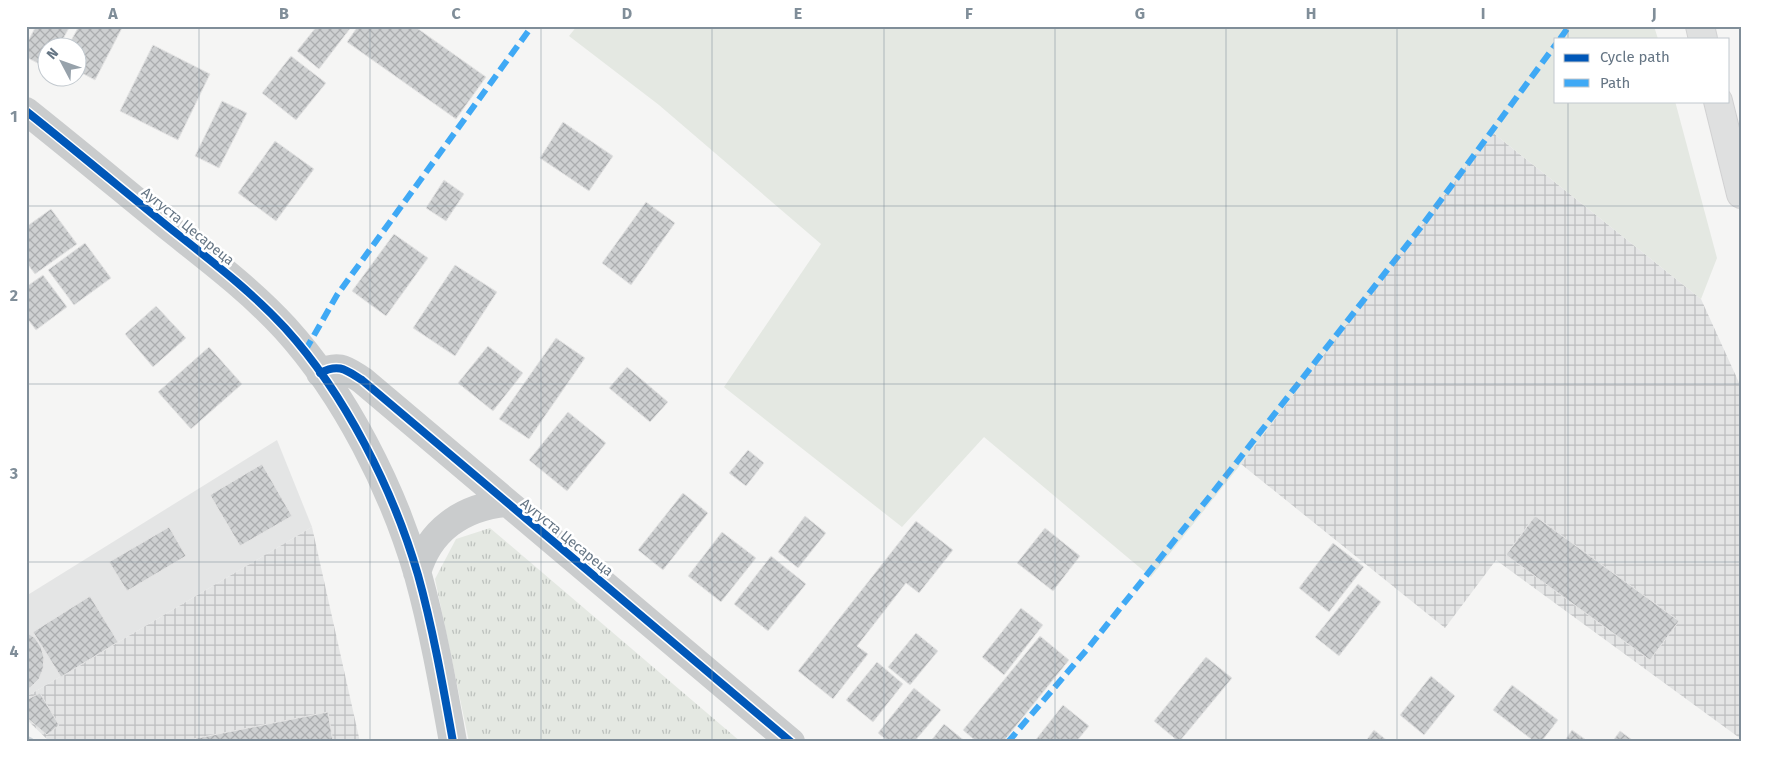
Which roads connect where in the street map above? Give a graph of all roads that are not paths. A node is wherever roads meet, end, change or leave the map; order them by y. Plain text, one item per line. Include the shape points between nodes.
1 (1718, 102) edge
2 (26, 111) edge
3 (1741, 194) edge
4 (320, 373) junction
5 (506, 503) junction
6 (417, 573) junction
7 (453, 742) edge
8 (791, 742) edge

1 - 3 main road
2 - 4 street, Аугуста Цесареца via 234,280 284,328
4 - 5 street, Аугуста Цесареца via 331,368 343,369 362,380
4 - 6 street, Аугуста Цесареца via 339,400 373,462
5 - 6 street via 474,509 445,526 430,543
5 - 8 street, Аугуста Цесареца
6 - 7 street, Аугуста Цесареца via 432,631

